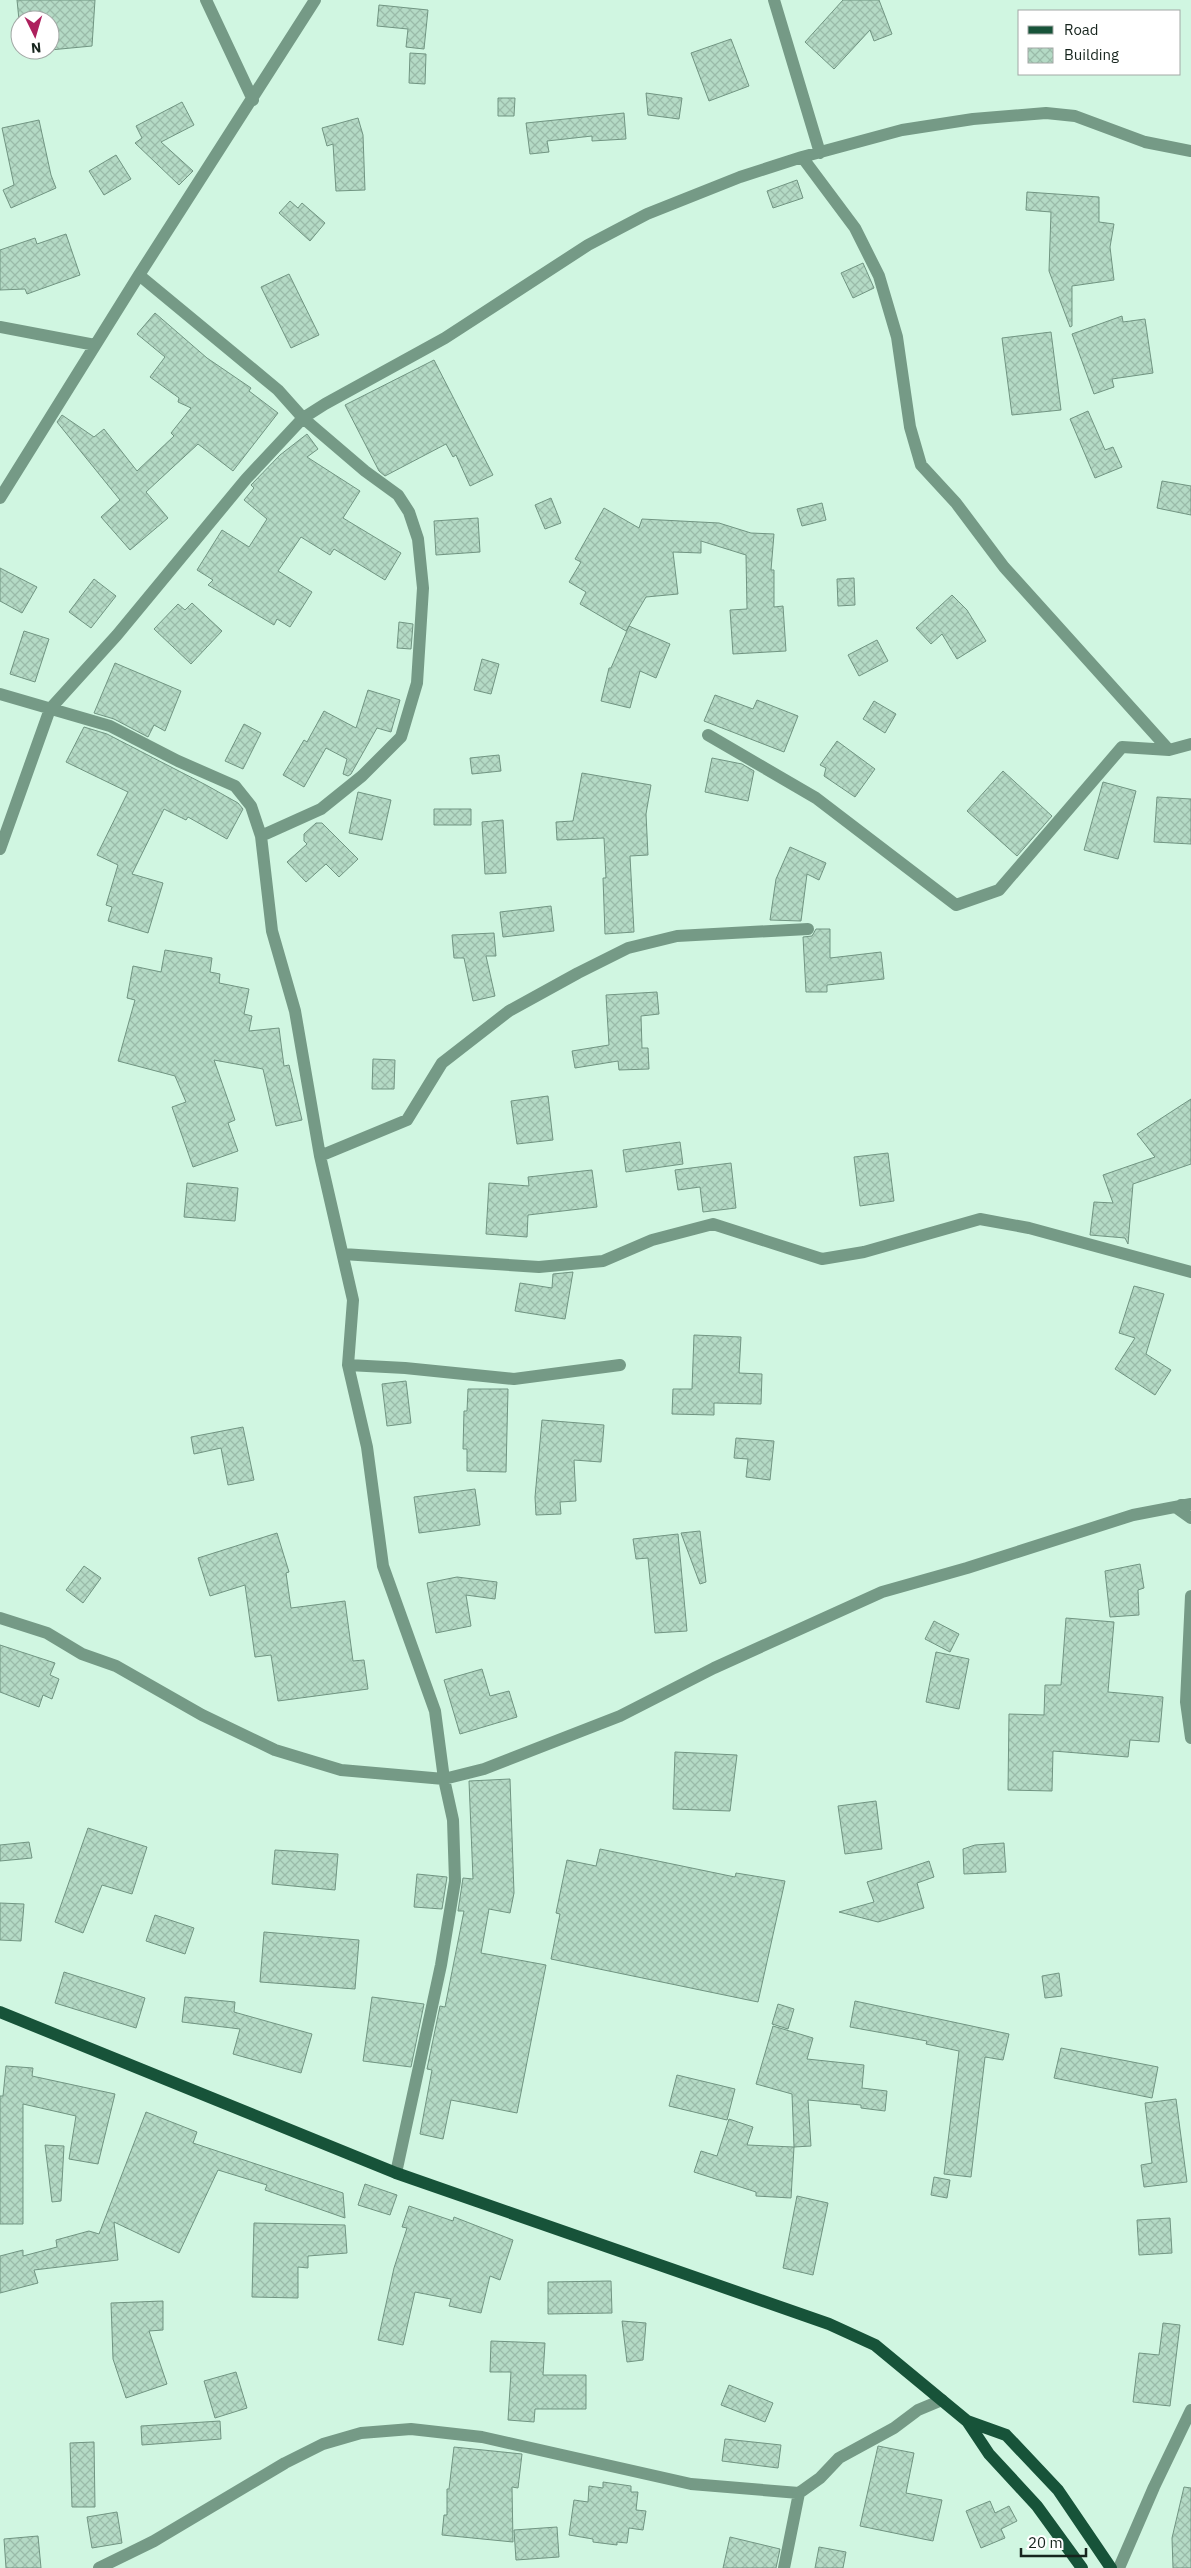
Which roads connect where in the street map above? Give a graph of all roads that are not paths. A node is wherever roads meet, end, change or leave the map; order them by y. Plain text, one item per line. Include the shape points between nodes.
1 (206, 0) edge
2 (315, 0) edge
3 (774, 0) edge
4 (253, 100) junction
5 (1191, 151) edge
6 (820, 152) junction
7 (802, 157) junction
8 (140, 274) junction
9 (0, 327) edge
10 (95, 345) junction
11 (303, 418) junction
12 (0, 498) edge
13 (0, 694) edge
14 (50, 709) junction
15 (708, 735) dead end
16 (1191, 744) edge
17 (1169, 750) junction
18 (261, 836) junction
19 (0, 849) edge
20 (808, 929) dead end
21 (320, 1156) junction
22 (343, 1254) junction
23 (1191, 1272) edge
24 (348, 1365) junction
25 (620, 1365) dead end
26 (1191, 1497) edge
27 (1191, 1504) edge
28 (1177, 1508) junction
29 (1191, 1518) edge
30 (1191, 1596) edge
31 (0, 1618) edge
32 (1191, 1738) edge
33 (444, 1780) junction
34 (0, 2012) edge
35 (396, 2173) junction
36 (942, 2400) junction
37 (1191, 2410) edge
38 (967, 2420) junction
39 (799, 2493) junction
40 (99, 2568) edge
41 (784, 2568) edge
42 (1082, 2568) edge
43 (1111, 2568) edge
44 (1119, 2568) edge

1 - 4 street
2 - 4 street
3 - 6 street
4 - 8 street
5 - 6 street via 1145,142 1075,116 1046,113 973,119 902,130
6 - 7 street
7 - 11 street via 647,214 613,231 452,334
7 - 17 street via 855,228 879,276 897,337 910,427 921,465 956,503 1004,567
8 - 10 street
8 - 11 street via 278,390
9 - 10 street
10 - 12 street
11 - 14 street via 246,479 118,635
11 - 18 street via 398,495 409,512 418,539 423,588 417,683 401,737 362,776 321,809
13 - 14 street
14 - 18 street via 110,726 235,786 251,806
14 - 19 street
15 - 17 street via 816,798 956,905 999,890 1122,747
16 - 17 street
18 - 21 street via 272,931 295,1011
20 - 21 street via 677,936 628,948 509,1011 449,1057 407,1120
21 - 22 street
22 - 23 street via 539,1267 603,1261 652,1240 713,1224 822,1259 864,1252 980,1219 1029,1228
22 - 24 street via 353,1300
24 - 25 street via 514,1379
24 - 33 street via 367,1448 383,1566 435,1711
26 - 28 street
27 - 28 street
28 - 29 street
28 - 33 street via 1133,1515 882,1592 714,1668 620,1716 484,1769
30 - 32 street via 1186,1702
31 - 33 street via 47,1633 82,1654 116,1666 275,1750 342,1770
33 - 35 street via 453,1820 455,1881 441,1964
34 - 35 main road
35 - 36 main road via 829,2324 875,2345
36 - 38 main road
36 - 39 street via 918,2410 894,2428 839,2458 820,2478
37 - 44 street
38 - 42 main road via 989,2454 1037,2506
38 - 43 main road via 1006,2435 1058,2490
39 - 40 street via 691,2484 482,2437 411,2429 361,2433 323,2444 285,2463 154,2541
39 - 41 street

